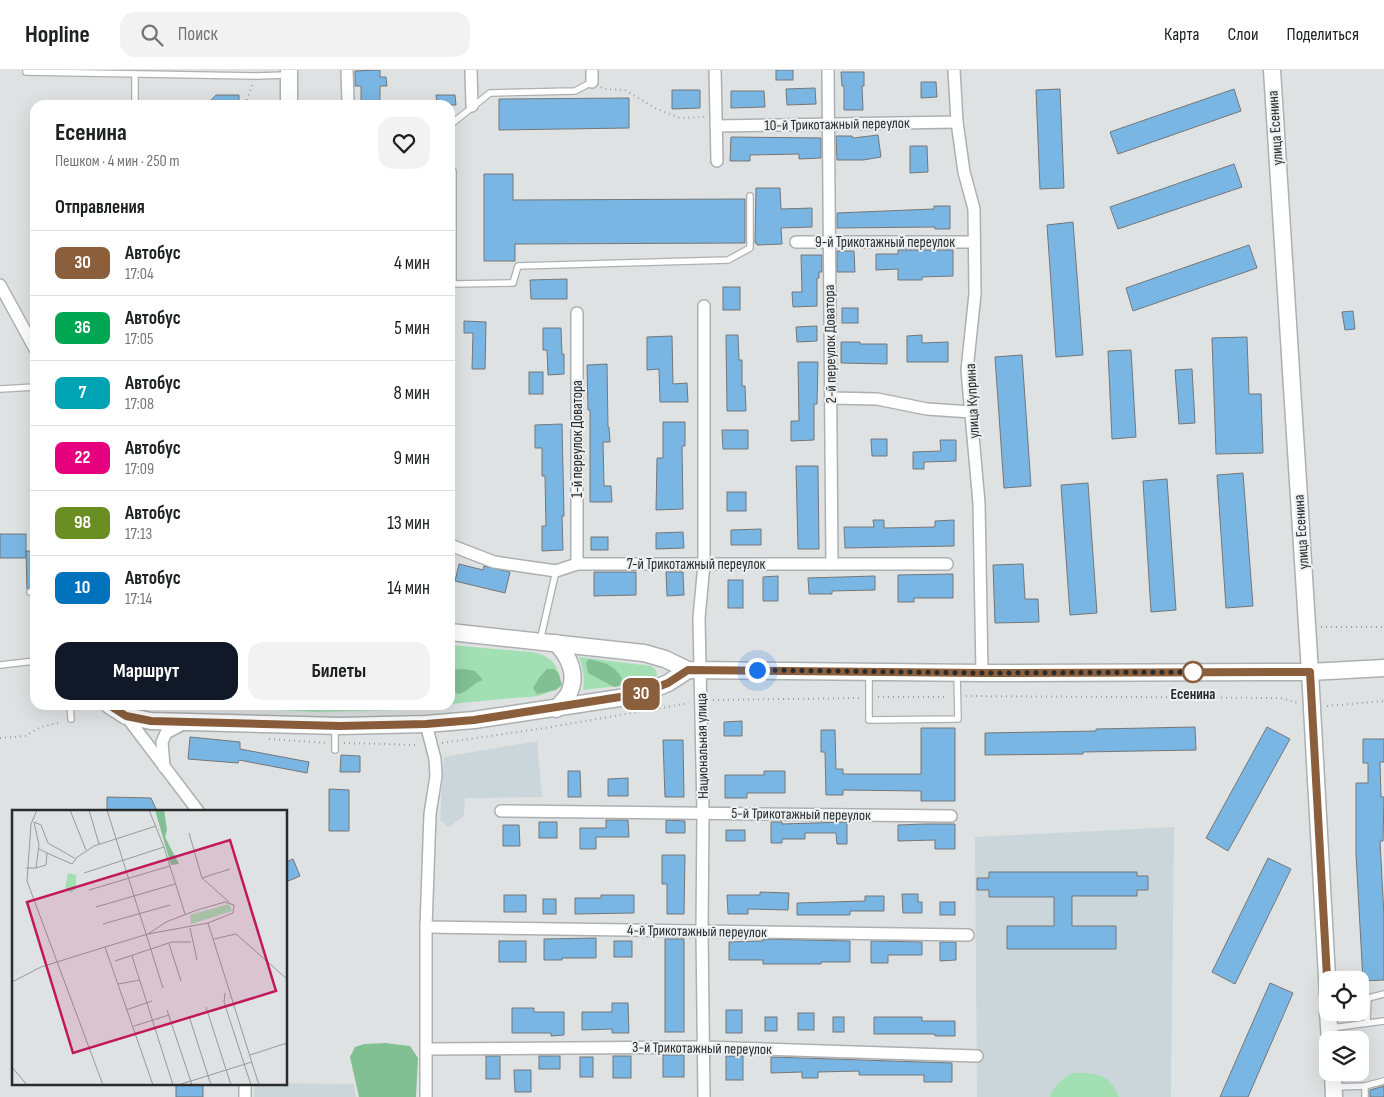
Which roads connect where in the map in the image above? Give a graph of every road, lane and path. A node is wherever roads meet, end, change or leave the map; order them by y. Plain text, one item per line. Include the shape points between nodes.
1 (26, 70) edge
2 (347, 70) edge
3 (471, 70) edge
4 (715, 70) edge
5 (828, 70) edge
6 (954, 70) edge
7 (1272, 70) edge
8 (289, 72) edge
9 (135, 74) junction
10 (256, 76) junction
11 (592, 76) edge
12 (135, 100) edge
13 (246, 100) edge
14 (290, 100) edge
15 (348, 100) edge
16 (472, 106) junction
17 (455, 121) edge
18 (716, 121) junction
19 (957, 122) junction
20 (828, 123) junction
21 (717, 161) dead end
22 (750, 196) dead end
23 (796, 242) dead end
24 (830, 242) junction
25 (974, 242) junction
26 (455, 284) edge
27 (0, 285) edge
28 (704, 306) dead end
29 (577, 313) dead end
30 (30, 340) edge
31 (30, 387) edge
32 (0, 389) edge
33 (831, 398) junction
34 (971, 412) junction
35 (455, 547) edge
36 (577, 564) junction
37 (704, 564) junction
38 (832, 564) junction
39 (947, 564) dead end
40 (556, 570) junction
41 (1307, 627) junction
42 (1384, 627) edge
43 (455, 633) edge
44 (548, 642) junction
45 (30, 662) edge
46 (0, 665) edge
47 (1384, 668) edge
48 (694, 670) junction
49 (868, 672) junction
50 (1310, 672) junction
51 (957, 673) junction
52 (982, 673) junction
53 (957, 696) junction
54 (869, 698) junction
55 (701, 701) junction
56 (1384, 701) edge
57 (1312, 708) junction
58 (556, 709) junction
59 (70, 710) edge
60 (117, 710) edge
61 (126, 716) junction
62 (71, 719) joint
63 (186, 722) junction
64 (426, 724) junction
65 (335, 726) junction
66 (0, 738) edge
67 (264, 739) dead end
68 (431, 745) junction
69 (335, 746) junction
70 (164, 766) junction
71 (197, 810) edge
72 (501, 811) dead end
73 (703, 813) junction
74 (951, 816) dead end
75 (426, 927) junction
76 (702, 931) junction
77 (968, 935) dead end
78 (1327, 971) edge
79 (1384, 994) edge
80 (1384, 1021) edge
81 (1367, 1023) junction
82 (1329, 1027) edge
83 (703, 1047) junction
84 (427, 1049) junction
85 (977, 1056) dead end
86 (1384, 1081) edge
87 (245, 1084) edge
88 (1334, 1085) edge
89 (1365, 1086) junction
90 (245, 1097) edge
91 (426, 1097) edge
92 (704, 1097) edge
93 (1365, 1097) edge

1 - 9 lane
2 - 15 street
3 - 16 street
4 - 18 street
5 - 20 street, 2-й переулок Доватора
6 - 19 street, улица Куприна
7 - 41 main road, улица Есенина
8 - 10 lane
8 - 14 main road
9 - 10 lane
9 - 12 lane
10 - 13 path
11 - 16 lane via 575,91 490,93
11 - 18 path via 603,89 625,90 680,118
16 - 17 lane
18 - 20 street, 10-й Трикотажный переулок
18 - 21 street
19 - 20 street, 10-й Трикотажный переулок
19 - 25 street, улица Куприна via 964,172 974,209
20 - 24 street, 2-й переулок Доватора
22 - 26 lane via 750,248 728,260 518,266 513,283
23 - 24 street, 9-й Трикотажный переулок
24 - 25 street, 9-й Трикотажный переулок
24 - 33 street, 2-й переулок Доватора
25 - 34 street, улица Куприна via 975,294 967,370
27 - 30 street
28 - 37 street, Национальная улица
29 - 36 street, 1-й переулок Доватора
31 - 32 lane
33 - 34 street via 878,399 927,410
33 - 38 street, 2-й переулок Доватора
34 - 52 street, улица Куприна via 979,504
35 - 40 street, 7-й Трикотажный переулок via 494,562
36 - 37 street, 7-й Трикотажный переулок
36 - 40 street, 7-й Трикотажный переулок
37 - 38 street, 7-й Трикотажный переулок
37 - 48 street, Национальная улица
38 - 39 street, 7-й Трикотажный переулок
40 - 44 lane
41 - 42 path
41 - 50 main road, улица Есенина
43 - 44 main road
44 - 48 main road via 644,653
44 - 58 main road via 566,653 573,680 568,694
45 - 46 lane
47 - 50 main road
48 - 49 main road
48 - 55 street, Национальная улица
48 - 58 main road via 639,694
49 - 51 main road
49 - 54 lane
50 - 52 main road
50 - 57 main road, улица Есенина
51 - 52 main road
51 - 53 lane
53 - 54 path
53 - 54 lane via 958,719 869,720
53 - 57 path via 1281,698
54 - 55 path
55 - 68 path
55 - 73 street, Национальная улица
56 - 57 path
57 - 78 main road, улица Есенина
58 - 64 main road
59 - 62 lane
60 - 61 main road
61 - 63 main road
61 - 70 street
62 - 66 path via 41,727 25,736
63 - 65 main road
63 - 70 street via 166,733 162,742
64 - 65 main road
64 - 68 street
65 - 69 lane
67 - 69 path
68 - 69 path
68 - 75 street via 436,776 430,814
70 - 71 street
72 - 73 street, 5-й Трикотажный переулок
73 - 74 street, 5-й Трикотажный переулок
73 - 76 street, Национальная улица
75 - 76 street, 4-й Трикотажный переулок
75 - 84 street
76 - 77 street, 4-й Трикотажный переулок
76 - 83 street, Национальная улица
79 - 81 lane via 1368,998
80 - 81 lane
81 - 82 lane
83 - 84 street, 3-й Трикотажный переулок
83 - 85 street, 3-й Трикотажный переулок
83 - 92 street, Национальная улица
84 - 91 street
86 - 89 lane
87 - 90 street
88 - 89 lane
89 - 93 lane

